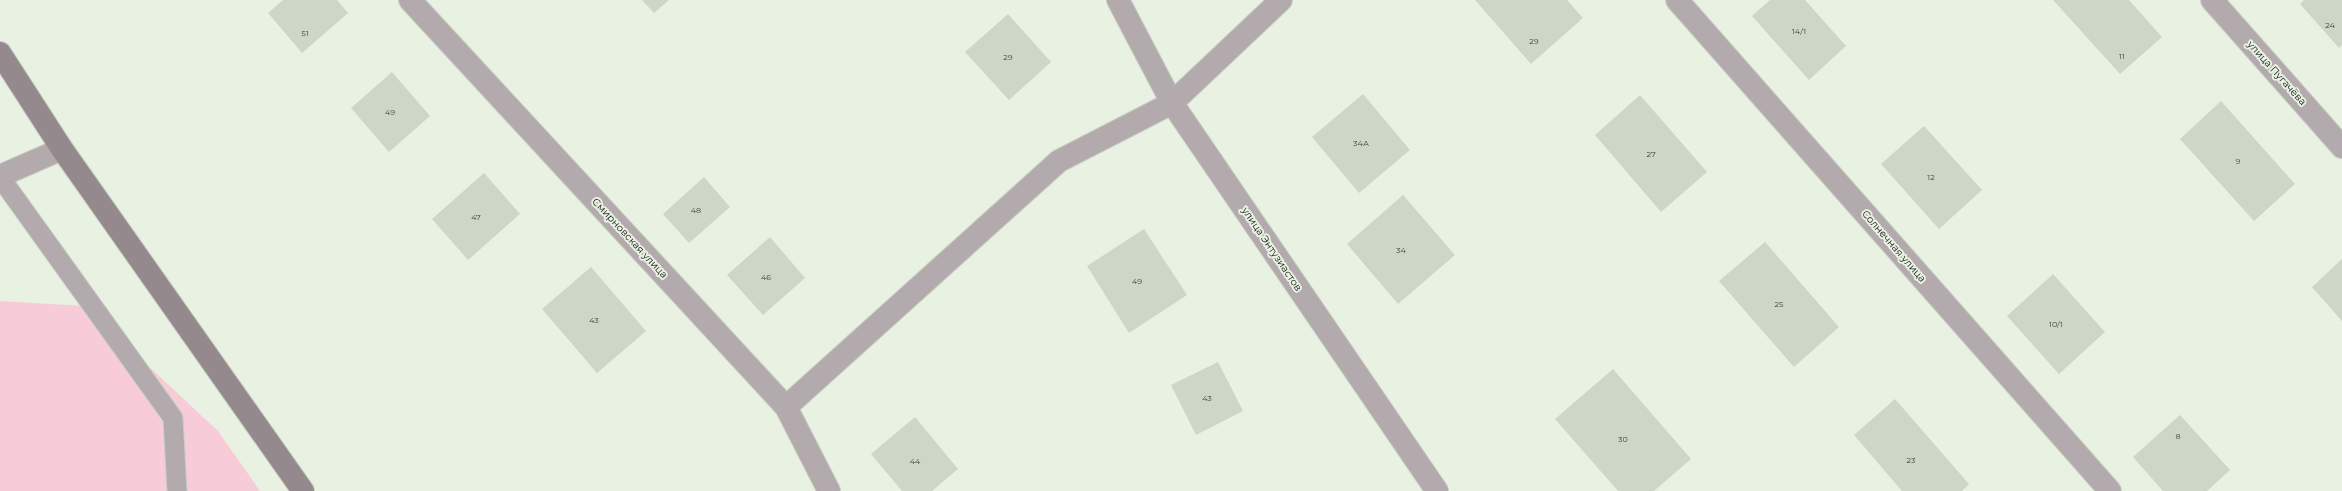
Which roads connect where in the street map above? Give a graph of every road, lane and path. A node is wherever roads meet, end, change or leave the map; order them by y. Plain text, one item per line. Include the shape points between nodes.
1 (410, 0) edge
2 (1118, 0) edge
3 (1281, 0) edge
4 (1677, 0) edge
5 (2212, 0) edge
6 (0, 53) edge
7 (1172, 103) junction
8 (2342, 147) edge
9 (62, 149) junction
10 (0, 176) edge
11 (786, 407) junction
12 (177, 491) edge
13 (303, 491) edge
14 (829, 491) edge
15 (1438, 491) edge
16 (2110, 491) edge

1 - 11 street, Смирновская улица
2 - 7 street, улица Энтузиастов
3 - 7 street
4 - 16 street, Солнечная улица
5 - 8 street, улица Пугачёва
6 - 9 main road
7 - 11 street via 1059,161
7 - 15 street, улица Энтузиастов
9 - 10 street
9 - 13 main road
10 - 12 lane via 173,418
11 - 14 street, Смирновская улица

